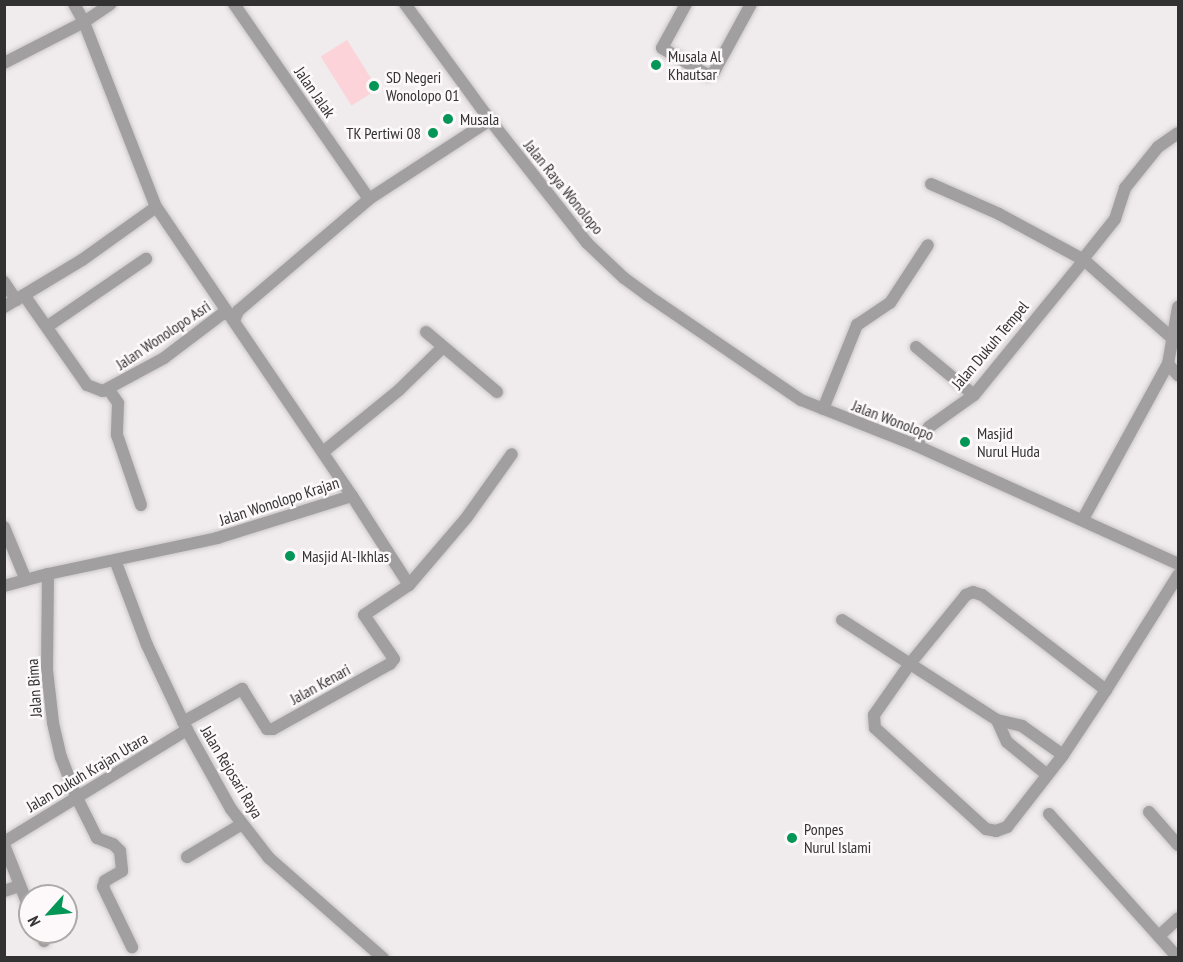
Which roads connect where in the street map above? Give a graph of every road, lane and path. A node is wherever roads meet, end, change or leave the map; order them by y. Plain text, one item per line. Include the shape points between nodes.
1 (74, 4) edge
2 (111, 4) edge
3 (234, 4) edge
4 (405, 4) edge
5 (686, 4) edge
6 (751, 4) edge
7 (84, 22) junction
8 (4, 63) edge
9 (490, 120) junction
10 (1179, 133) edge
11 (931, 184) dead end
12 (369, 199) junction
13 (156, 207) junction
14 (928, 245) dead end
15 (146, 259) dead end
16 (1083, 260) junction
17 (4, 282) edge
18 (20, 298) junction
19 (4, 307) edge
20 (1179, 307) edge
21 (230, 317) junction
22 (48, 326) junction
23 (426, 332) dead end
24 (1172, 338) junction
25 (916, 347) dead end
26 (442, 348) junction
27 (734, 355) joint
28 (1168, 364) junction
29 (1179, 375) edge
30 (109, 390) junction
31 (497, 392) dead end
32 (974, 395) junction
33 (823, 409) junction
34 (915, 445) junction
35 (323, 452) junction
36 (513, 454) dead end
37 (352, 496) junction
38 (141, 505) dead end
39 (1083, 519) junction
40 (4, 527) edge
41 (115, 560) junction
42 (1179, 564) edge
43 (48, 574) junction
44 (1179, 575) edge
45 (26, 580) junction
46 (409, 585) junction
47 (4, 586) edge
48 (842, 620) dead end
49 (909, 665) junction
50 (1106, 690) junction
51 (998, 720) junction
52 (185, 726) junction
53 (1063, 754) junction
54 (1046, 774) junction
55 (76, 796) junction
56 (1149, 812) dead end
57 (1049, 814) dead end
58 (242, 824) junction
59 (4, 844) edge
60 (1179, 845) edge
61 (187, 857) dead end
62 (18, 884) edge
63 (1179, 918) edge
64 (1159, 936) junction
65 (132, 947) dead end
66 (383, 957) edge
67 (1178, 957) edge

1 - 7 street, Jalan Wonolopo Krajan
2 - 7 street
3 - 12 street, Jalan Jalak
4 - 9 street, Jalan Raya Wonolopo
5 - 6 street via 662,48 708,75 714,72
7 - 8 street
7 - 13 street, Jalan Wonolopo Krajan
9 - 12 street
9 - 27 street, Jalan Raya Wonolopo via 591,247 639,289
10 - 16 street, Jalan Dukuh Tempel via 1158,147 1125,188 1114,219
11 - 16 street via 999,214
12 - 21 street
13 - 18 street
13 - 21 street, Jalan Wonolopo Krajan
14 - 33 street via 890,303 857,325
15 - 22 street
16 - 24 street
16 - 32 street, Jalan Dukuh Tempel
17 - 18 street, Jalan Wonolopo Asri
18 - 19 street
18 - 22 street, Jalan Wonolopo Asri
20 - 24 street
21 - 30 street, Jalan Wonolopo Asri via 222,314 164,358
21 - 35 street, Jalan Wonolopo Krajan
22 - 30 street, Jalan Wonolopo Asri via 87,385
23 - 26 street
24 - 28 street
25 - 32 street
26 - 31 street
26 - 35 street via 399,390
27 - 33 street, Jalan Wonolopo via 801,400
28 - 29 street
28 - 39 street
30 - 38 street via 118,403 117,435
32 - 34 street, Jalan Dukuh Tempel via 929,427
33 - 34 street, Jalan Wonolopo
34 - 39 street, Jalan Wonolopo
35 - 37 street, Jalan Wonolopo Krajan
36 - 46 street, Jalan Kenari via 467,517
37 - 41 street, Jalan Wonolopo Krajan via 217,538
37 - 46 street
39 - 42 street, Jalan Wonolopo
40 - 45 street
41 - 43 street
41 - 52 street, Jalan Rejosari Raya via 147,645
43 - 45 street
43 - 55 street, Jalan Bima via 47,670 53,723
44 - 50 street
45 - 47 street
46 - 52 street, Jalan Kenari via 364,614 393,655 390,664 273,729 267,729 242,689
48 - 49 street
49 - 50 street via 966,595 973,592
49 - 51 street
49 - 54 street via 874,715 875,728 986,829 1006,827
50 - 53 street
51 - 53 street via 1022,726
51 - 54 street via 1007,742
52 - 55 street, Jalan Dukuh Krajan Utara
52 - 58 street, Jalan Rejosari Raya
53 - 54 street
55 - 59 street, Jalan Dukuh Krajan Utara
55 - 65 street, Jalan Bima via 97,838 120,850 122,871 105,881 103,887
56 - 60 street
57 - 64 street
58 - 61 street
58 - 66 street, Jalan Rejosari Raya via 269,858
59 - 62 street
63 - 64 street
64 - 67 street

